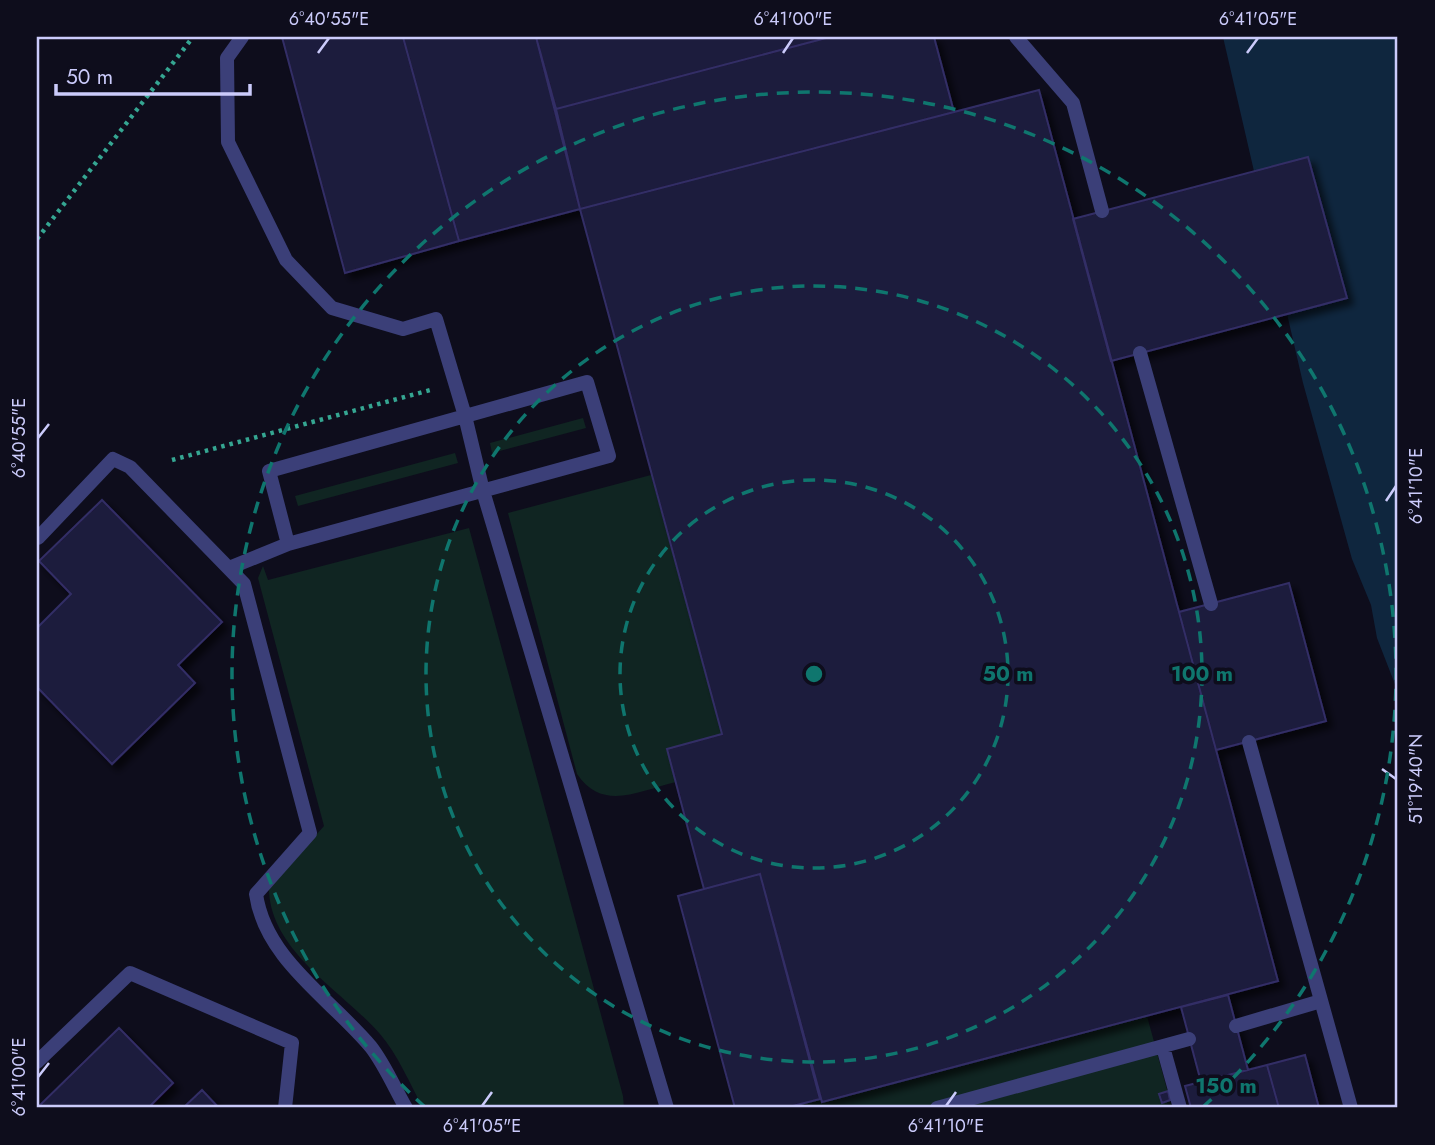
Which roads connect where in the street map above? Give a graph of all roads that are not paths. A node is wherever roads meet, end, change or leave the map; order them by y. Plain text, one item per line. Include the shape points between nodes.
1 (242, 37) edge
2 (1016, 37) edge
3 (1102, 211) dead end
4 (1140, 353) dead end
5 (466, 416) junction
6 (483, 491) junction
7 (38, 538) edge
8 (288, 544) junction
9 (229, 568) junction
10 (1211, 604) dead end
11 (1249, 742) dead end
12 (1321, 1001) junction
13 (1236, 1026) dead end
14 (1189, 1039) dead end
15 (1163, 1047) junction
16 (37, 1062) edge
17 (285, 1108) edge
18 (406, 1108) edge
19 (667, 1108) edge
20 (937, 1108) edge
21 (1180, 1108) edge
22 (1351, 1108) edge

1 - 5 lane via 227,58 228,142 286,260 332,308 402,329 436,319
2 - 3 lane via 1073,103
4 - 10 lane
5 - 6 lane
5 - 6 lane via 587,383 609,456
5 - 8 lane via 269,471
6 - 8 lane
6 - 19 lane
7 - 9 lane via 113,460 130,467
8 - 9 lane
9 - 18 lane via 244,584 310,833 256,894 260,918 277,948 372,1049
11 - 12 lane
12 - 13 lane
12 - 22 lane
14 - 15 lane
15 - 20 lane
15 - 21 lane
16 - 17 lane via 130,972 292,1043

